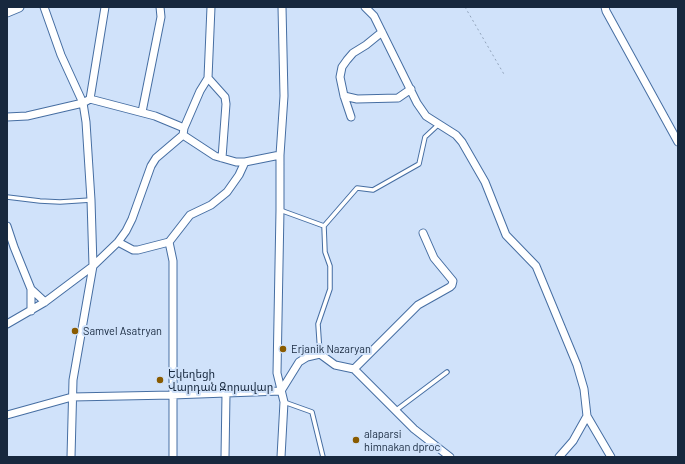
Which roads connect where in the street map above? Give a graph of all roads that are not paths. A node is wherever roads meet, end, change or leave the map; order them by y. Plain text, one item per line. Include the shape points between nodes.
1 (18, 7) edge
2 (44, 7) edge
3 (105, 7) edge
4 (160, 7) edge
5 (211, 7) edge
6 (282, 7) edge
7 (365, 7) edge
8 (605, 7) edge
9 (7, 12) edge
10 (382, 32) junction
11 (208, 78) junction
12 (410, 89) junction
13 (344, 96) junction
14 (90, 99) junction
15 (83, 103) junction
16 (142, 112) junction
17 (7, 117) edge
18 (351, 117) dead end
19 (438, 124) junction
20 (183, 132) junction
21 (678, 142) edge
22 (280, 155) junction
23 (222, 158) junction
24 (245, 162) junction
25 (7, 197) edge
26 (91, 200) junction
27 (280, 210) junction
28 (7, 226) edge
29 (324, 226) junction
30 (423, 234) dead end
31 (118, 242) junction
32 (169, 242) junction
33 (93, 266) junction
34 (31, 289) junction
35 (45, 302) junction
36 (31, 311) junction
37 (7, 324) edge
38 (320, 354) junction
39 (354, 369) junction
40 (446, 372) dead end
41 (281, 391) junction
42 (226, 394) junction
43 (172, 395) junction
44 (72, 397) junction
45 (284, 402) junction
46 (395, 411) junction
47 (7, 415) edge
48 (587, 416) junction
49 (71, 457) edge
50 (172, 457) edge
51 (225, 457) edge
52 (281, 457) edge
53 (323, 457) edge
54 (450, 457) edge
55 (559, 457) edge
56 (611, 457) edge

1 - 9 street
2 - 15 street via 61,55
3 - 14 street
4 - 16 street via 161,17
5 - 11 street
6 - 22 street via 284,96
7 - 10 street via 374,16
8 - 21 street
10 - 12 street
10 - 13 street via 346,60 340,77
11 - 20 street
11 - 23 street via 225,97
12 - 13 street via 398,98 357,99
12 - 19 street via 426,116
13 - 18 street
14 - 15 street
14 - 16 street
15 - 17 street via 27,116
15 - 26 street
16 - 20 street via 155,116
19 - 29 lane via 425,137 419,164 373,190 358,188
19 - 48 street via 462,142 485,182 506,236 536,266 577,365 584,389
20 - 23 street via 215,156
20 - 31 street via 151,166 132,219
22 - 24 street
22 - 27 street
23 - 24 street
24 - 32 street via 227,192 211,205 190,215
25 - 26 lane via 47,202
26 - 33 street
27 - 29 lane
27 - 41 street via 277,374
28 - 34 street
29 - 38 lane via 325,252 330,266 330,289 318,324
30 - 39 street via 434,258 453,281 452,285 418,305
31 - 32 street via 133,250
31 - 33 street
32 - 43 street via 173,261
33 - 35 street
33 - 44 street
34 - 35 street
34 - 36 street
35 - 36 street
36 - 37 street
38 - 39 street via 335,365
38 - 41 street via 306,357 299,362
39 - 46 street
40 - 46 lane
41 - 42 street
41 - 45 street
42 - 43 street
42 - 51 street
43 - 44 street
43 - 50 street
44 - 47 street
44 - 49 street
45 - 52 street
45 - 53 lane via 312,412
46 - 54 street
48 - 55 street via 573,441
48 - 56 street

